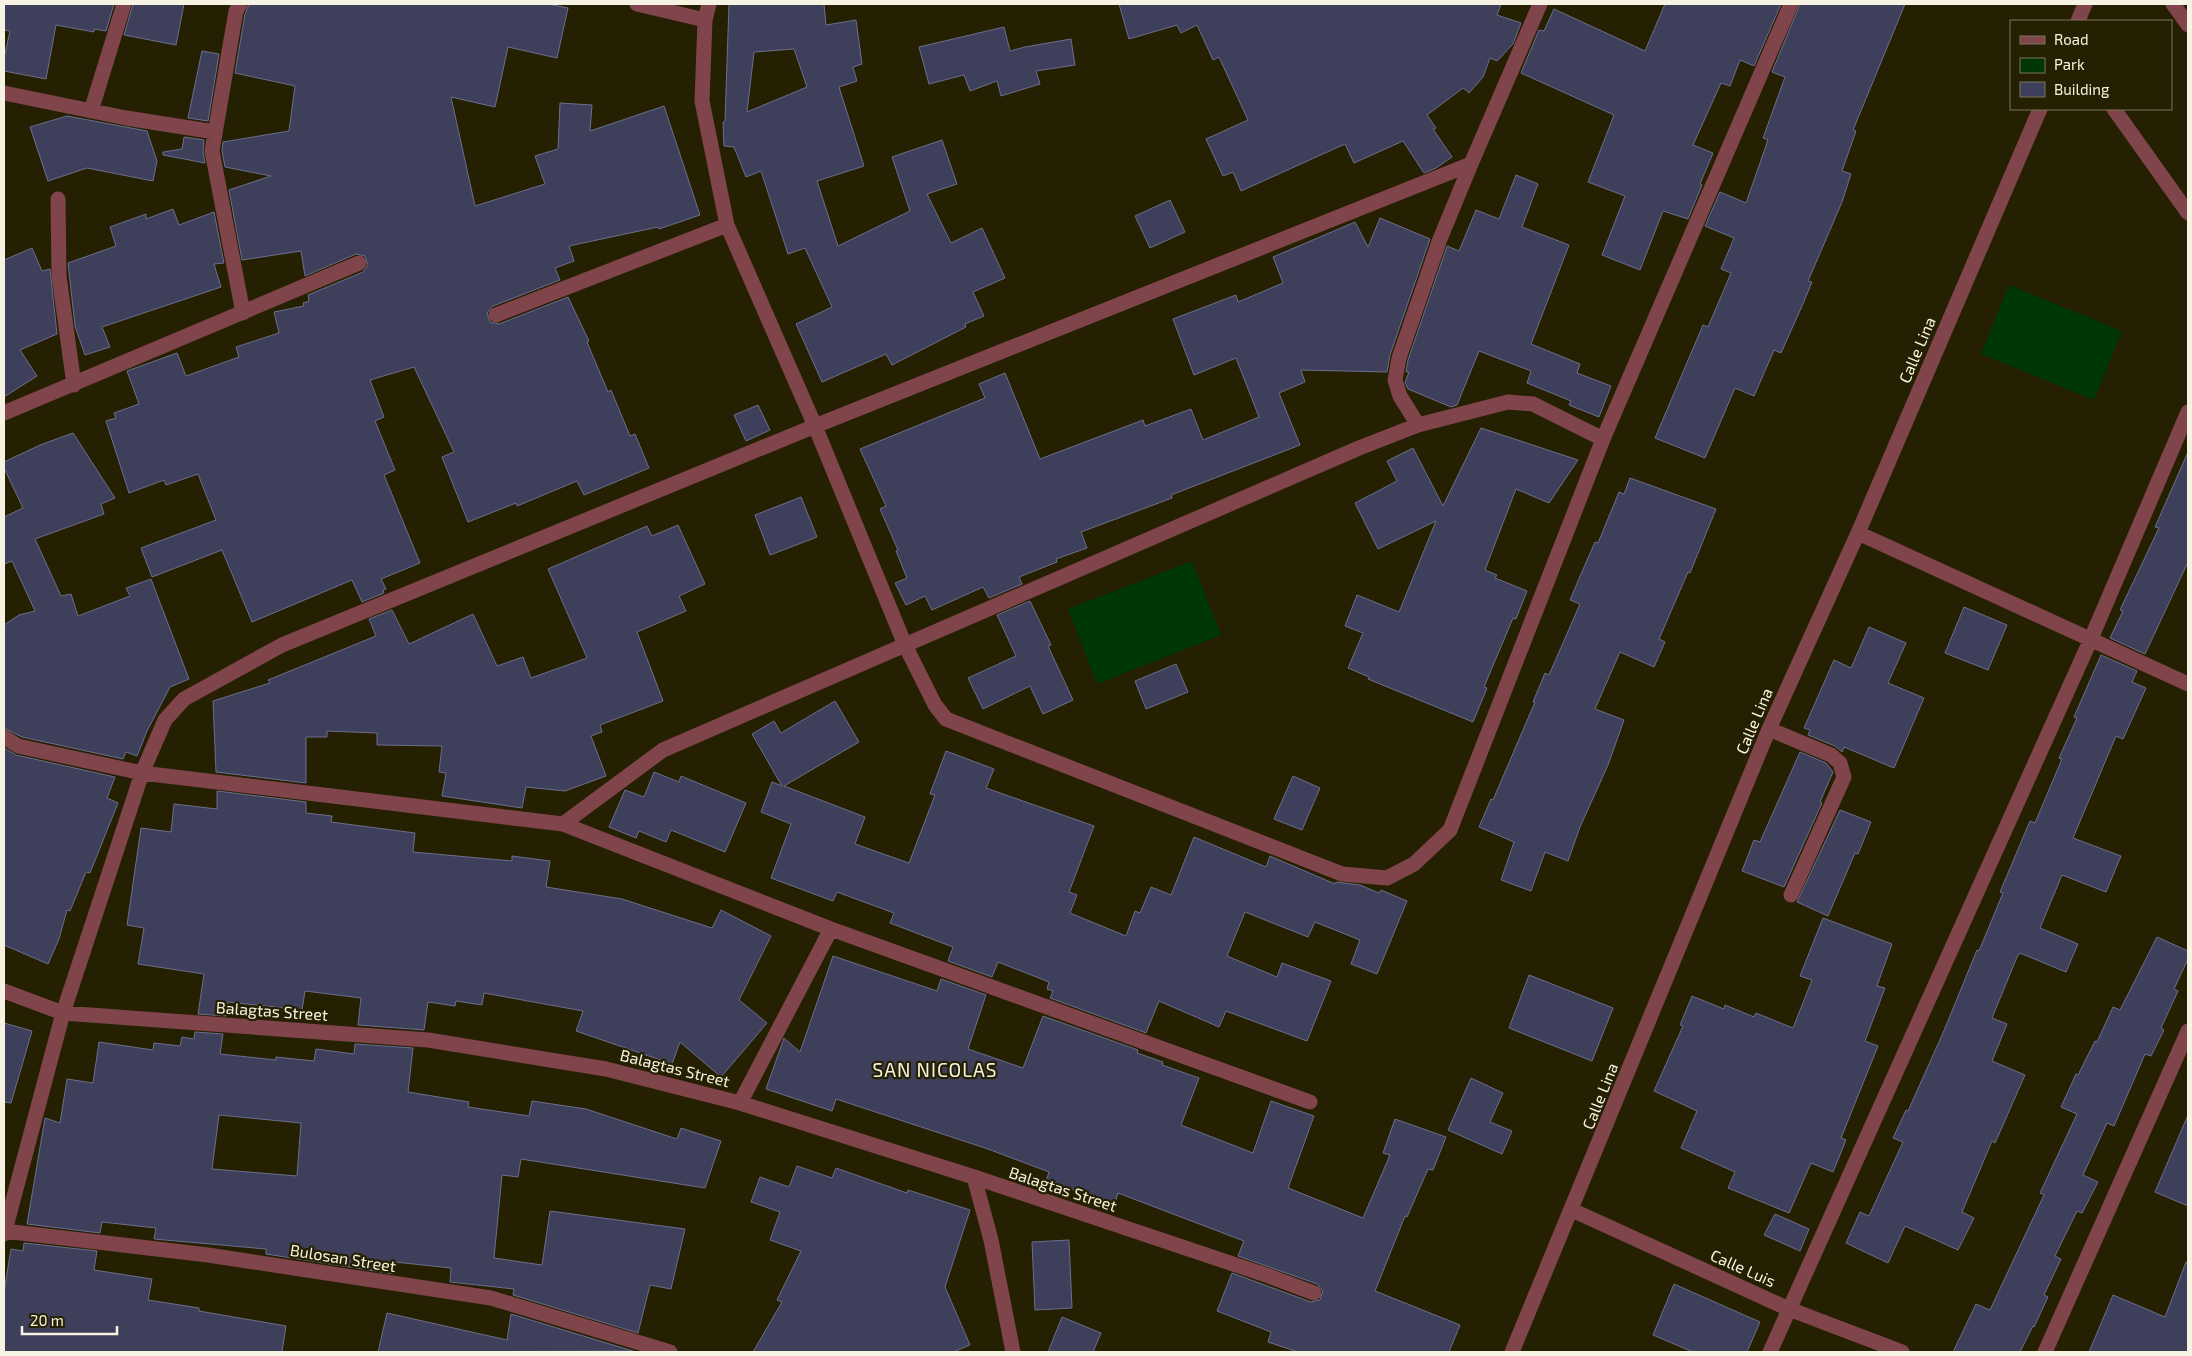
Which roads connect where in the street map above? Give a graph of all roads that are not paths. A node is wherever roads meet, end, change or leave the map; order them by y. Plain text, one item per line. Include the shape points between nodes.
1 (124, 4) edge
2 (240, 4) edge
3 (637, 4) edge
4 (709, 4) edge
5 (1540, 4) edge
6 (1791, 4) edge
7 (2085, 4) edge
8 (2173, 4) edge
9 (705, 20) junction
10 (2078, 20) edge
11 (2188, 25) edge
12 (4, 93) edge
13 (2040, 110) edge
14 (2115, 110) edge
15 (91, 111) junction
16 (215, 132) junction
17 (1471, 164) junction
18 (58, 199) dead end
19 (2188, 214) edge
20 (727, 225) junction
21 (359, 263) dead end
22 (243, 313) junction
23 (496, 315) dead end
24 (74, 384) junction
25 (2188, 412) edge
26 (4, 413) edge
27 (1418, 425) junction
28 (815, 426) junction
29 (1603, 439) junction
30 (1858, 533) junction
31 (2090, 640) junction
32 (905, 645) junction
33 (2188, 684) edge
34 (1769, 729) junction
35 (4, 737) edge
36 (142, 773) junction
37 (562, 824) junction
38 (1790, 895) dead end
39 (831, 929) junction
40 (4, 991) edge
41 (63, 1013) junction
42 (2188, 1031) edge
43 (1310, 1102) dead end
44 (740, 1103) junction
45 (974, 1177) junction
46 (1572, 1210) junction
47 (4, 1232) edge
48 (1314, 1293) dead end
49 (1789, 1309) junction
50 (670, 1352) edge
51 (1012, 1352) edge
52 (1512, 1352) edge
53 (1770, 1352) edge
54 (1902, 1352) edge
55 (2045, 1352) edge

1 - 15 street
2 - 16 street via 236,10
3 - 9 street
4 - 9 street
5 - 17 street
6 - 29 street
7 - 10 street
8 - 11 street
9 - 20 street via 702,101
12 - 15 street
13 - 30 street, Calle Lina
14 - 19 street
15 - 16 street
16 - 22 street via 212,151
17 - 27 street via 1440,239 1399,358 1395,380 1400,396
17 - 28 street
18 - 24 street via 59,276
20 - 23 street
20 - 28 street
21 - 22 street
22 - 24 street
24 - 26 street
25 - 31 street
27 - 29 street via 1508,402 1533,404
27 - 32 street
28 - 32 street
28 - 36 street via 282,645 184,699 165,720
29 - 32 street via 1450,830 1414,864 1387,878 1342,874 946,719 935,705
30 - 31 street
30 - 34 street, Calle Lina
31 - 33 street
31 - 49 street
32 - 37 street via 663,750
34 - 38 street via 1831,755 1840,763 1844,776
34 - 46 street, Calle Lina
35 - 36 street via 18,746
36 - 37 street
36 - 41 street
37 - 39 street
39 - 43 street
39 - 44 street
40 - 41 street, Balagtas Street
41 - 44 street, Balagtas Street via 428,1040 606,1069
41 - 47 street
42 - 55 street
44 - 45 street, Balagtas Street
45 - 48 street, Balagtas Street
45 - 51 street via 991,1240
46 - 49 street, Calle Luis
46 - 52 street, Calle Lina
47 - 50 street, Bulosan Street via 208,1255 491,1298
49 - 53 street
49 - 54 street, Calle Luis

